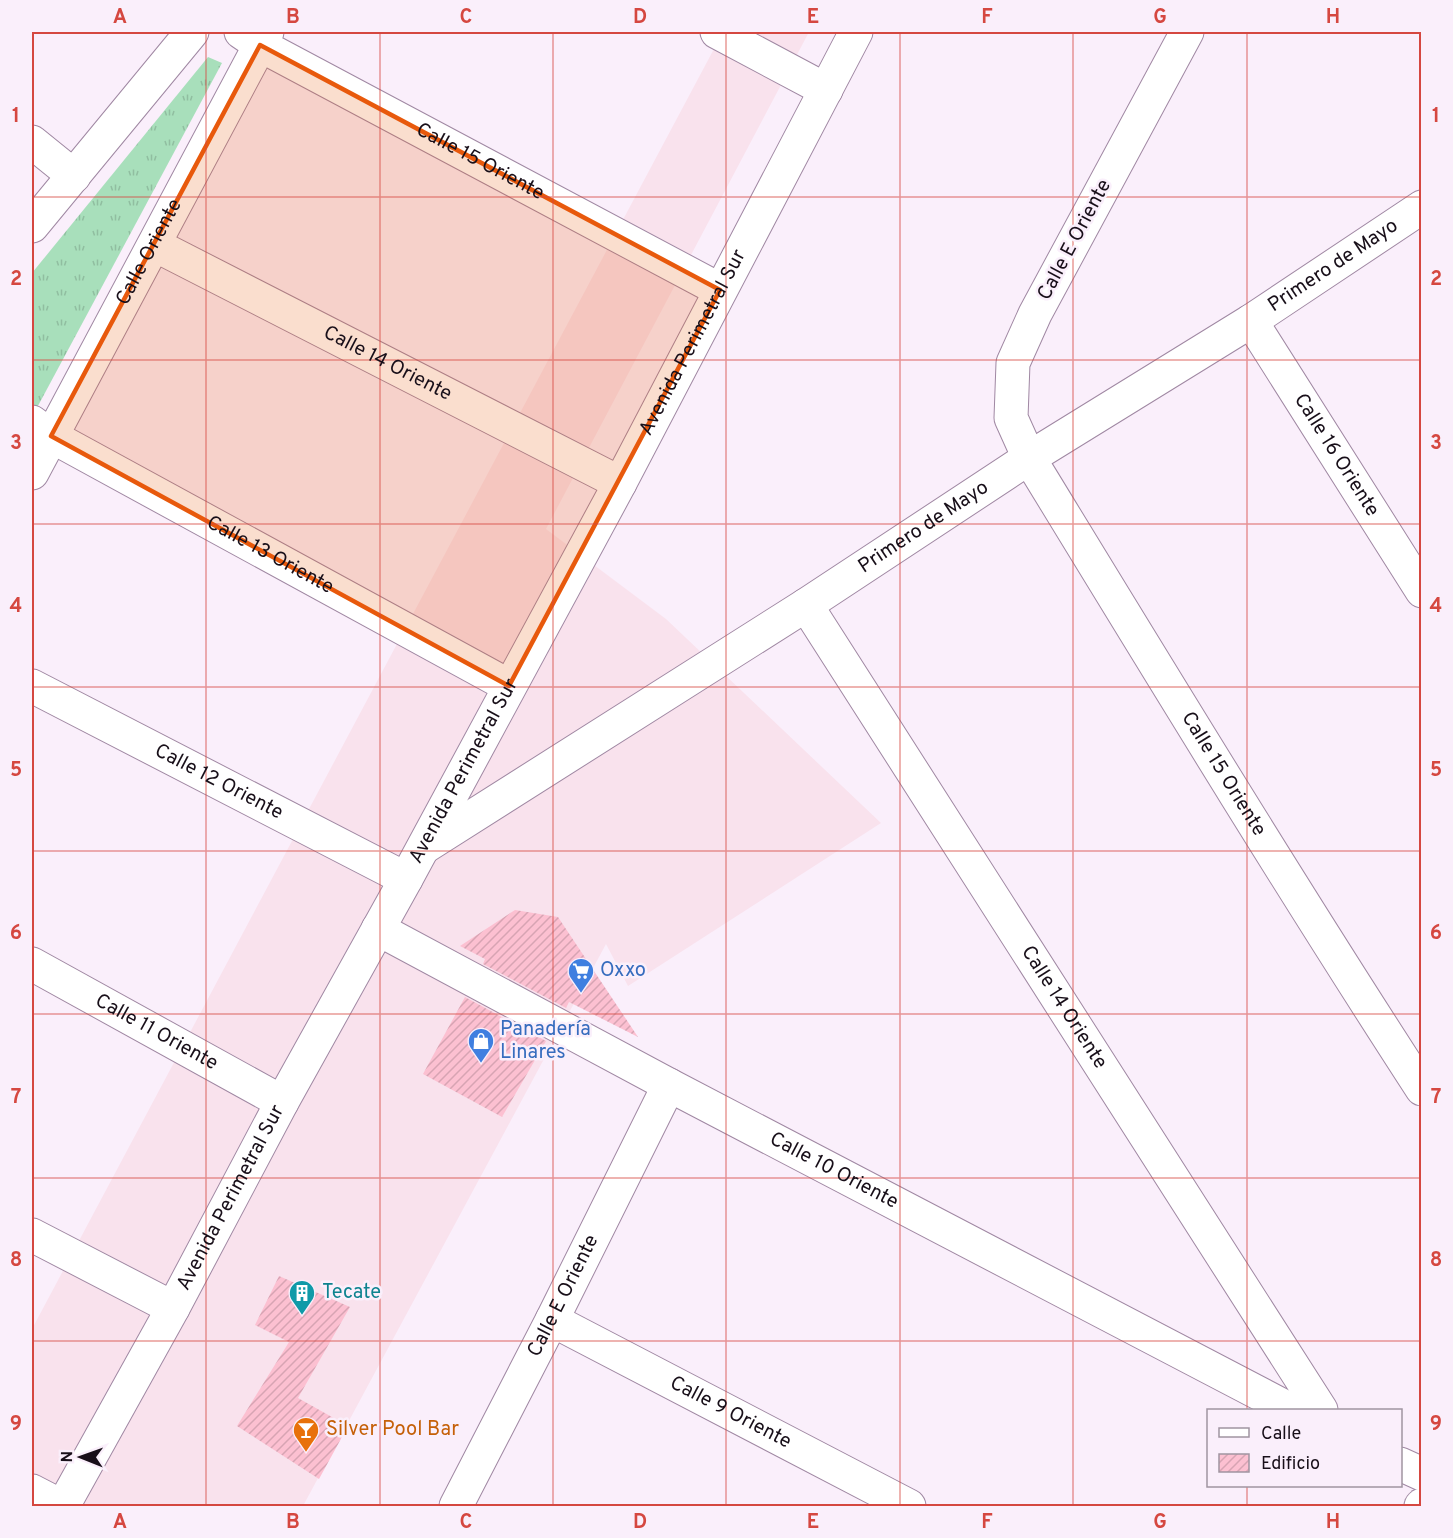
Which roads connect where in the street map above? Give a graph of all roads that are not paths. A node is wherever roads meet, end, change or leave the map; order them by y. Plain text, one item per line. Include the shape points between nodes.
1 (192, 32) edge
2 (717, 32) edge
3 (856, 32) edge
4 (1187, 32) edge
5 (256, 36) edge
6 (826, 90) junction
7 (32, 142) edge
8 (74, 176) junction
9 (1422, 207) edge
10 (32, 226) edge
11 (154, 245) junction
12 (720, 290) junction
13 (1251, 321) junction
14 (41, 429) edge
15 (1029, 458) junction
16 (32, 473) edge
17 (620, 483) junction
18 (1422, 591) edge
19 (806, 605) junction
20 (32, 686) edge
21 (509, 686) junction
22 (424, 847) junction
23 (406, 879) junction
24 (378, 929) junction
25 (32, 964) edge
26 (669, 1085) junction
27 (1422, 1089) edge
28 (282, 1102) junction
29 (32, 1235) edge
30 (173, 1308) junction
31 (552, 1320) junction
32 (1289, 1409) edge
33 (1320, 1409) edge
34 (1402, 1464) edge
35 (1422, 1474) edge
36 (32, 1491) edge
37 (62, 1506) edge
38 (456, 1506) edge
39 (909, 1506) edge

1 - 8 street
2 - 6 street
3 - 6 street, Avenida Perimetral Sur
4 - 15 street, Calle E Oriente via 1035,314 1013,363 1011,418
5 - 11 street, Calle Oriente
5 - 12 street, Calle 15 Oriente
6 - 12 street, Avenida Perimetral Sur
7 - 8 street
8 - 10 street
9 - 13 street, Primero de Mayo
11 - 14 street, Calle Oriente
11 - 17 street, Calle 14 Oriente
12 - 17 street, Avenida Perimetral Sur
13 - 15 street, Primero de Mayo
13 - 18 street, Calle 16 Oriente
14 - 16 street, Calle Oriente
14 - 21 street, Calle 13 Oriente
15 - 19 street, Primero de Mayo
15 - 27 street, Calle 15 Oriente via 1334,955
17 - 21 street, Avenida Perimetral Sur
19 - 22 street, Primero de Mayo
19 - 33 street, Calle 14 Oriente
20 - 23 street, Calle 12 Oriente
21 - 22 street, Avenida Perimetral Sur
22 - 23 street, Avenida Perimetral Sur
23 - 24 street, Avenida Perimetral Sur
24 - 26 street, Calle 10 Oriente
24 - 28 street, Avenida Perimetral Sur
25 - 28 street, Calle 11 Oriente
26 - 31 street, Calle E Oriente
26 - 32 street, Calle 10 Oriente
28 - 30 street, Avenida Perimetral Sur
29 - 30 street
30 - 37 street, Avenida Perimetral Sur
31 - 38 street, Calle E Oriente
31 - 39 street, Calle 9 Oriente
34 - 35 street
36 - 37 street

